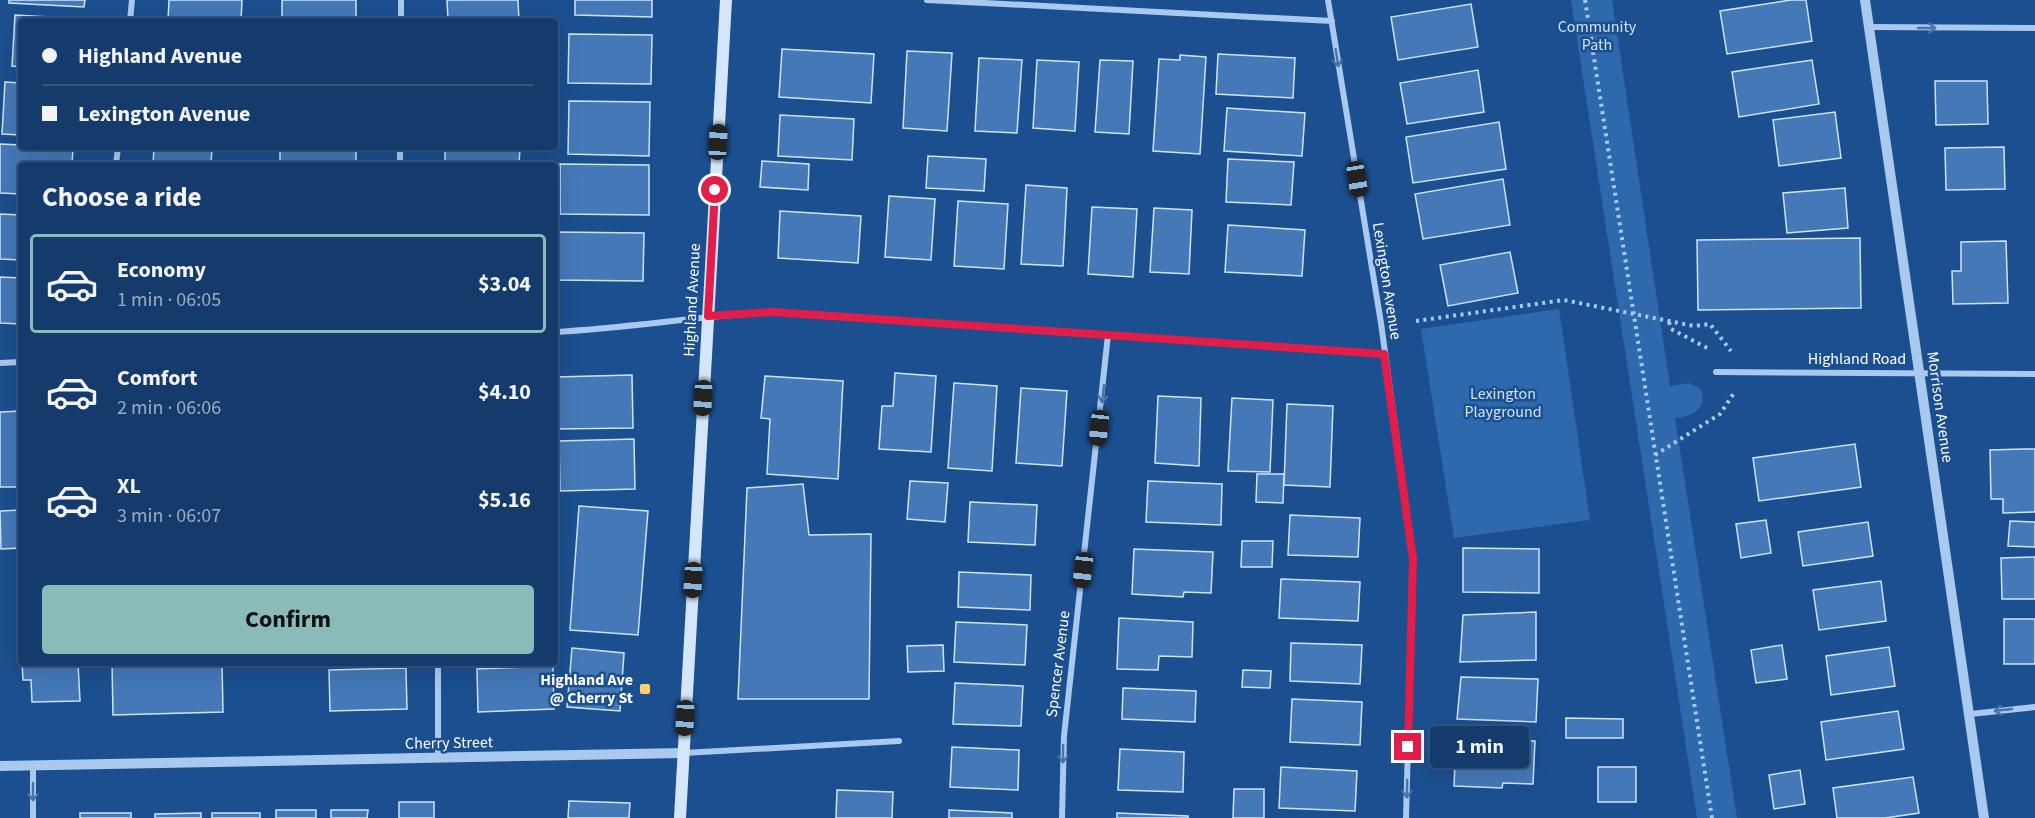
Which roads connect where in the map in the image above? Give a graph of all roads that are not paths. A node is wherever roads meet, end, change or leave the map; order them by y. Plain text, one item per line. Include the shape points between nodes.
1 (132, 0) edge
2 (401, 0) edge
3 (726, 0) edge
4 (927, 0) edge
5 (1328, 0) edge
6 (1865, 0) edge
7 (130, 18) edge
8 (400, 18) edge
9 (1332, 21) junction
10 (1869, 27) junction
11 (2035, 28) edge
12 (708, 316) junction
13 (558, 332) edge
14 (1108, 335) junction
15 (1384, 354) junction
16 (18, 362) edge
17 (0, 363) edge
18 (1716, 372) dead end
19 (1920, 373) junction
20 (2035, 374) edge
21 (438, 666) edge
22 (2035, 707) edge
23 (1971, 714) junction
24 (899, 741) dead end
25 (683, 753) junction
26 (438, 758) junction
27 (33, 765) junction
28 (0, 766) edge
29 (33, 818) edge
30 (680, 818) edge
31 (1062, 818) edge
32 (1406, 818) edge
33 (1984, 818) edge

1 - 7 street
2 - 8 street
3 - 12 main road, Highland Avenue
4 - 9 street
5 - 9 street, Lexington Avenue
6 - 10 street, Morrison Avenue
9 -> 15 street, Lexington Avenue
10 -> 11 street
10 - 19 street, Morrison Avenue
12 - 13 street
12 - 14 street via 773,312
12 - 25 main road, Highland Avenue
14 - 15 street
14 -> 31 street, Spencer Avenue via 1064,736
15 -> 32 street, Lexington Avenue via 1413,559
16 - 17 street
18 - 19 street, Highland Road
19 - 20 street, Highland Road
19 - 23 street, Morrison Avenue
21 - 26 street
22 -> 23 street
23 - 33 street, Morrison Avenue
24 - 25 street, Cherry Street
25 - 26 street, Cherry Street
25 - 30 main road, Highland Avenue
26 - 27 street, Cherry Street
27 - 28 street, Cherry Street
27 -> 29 street

